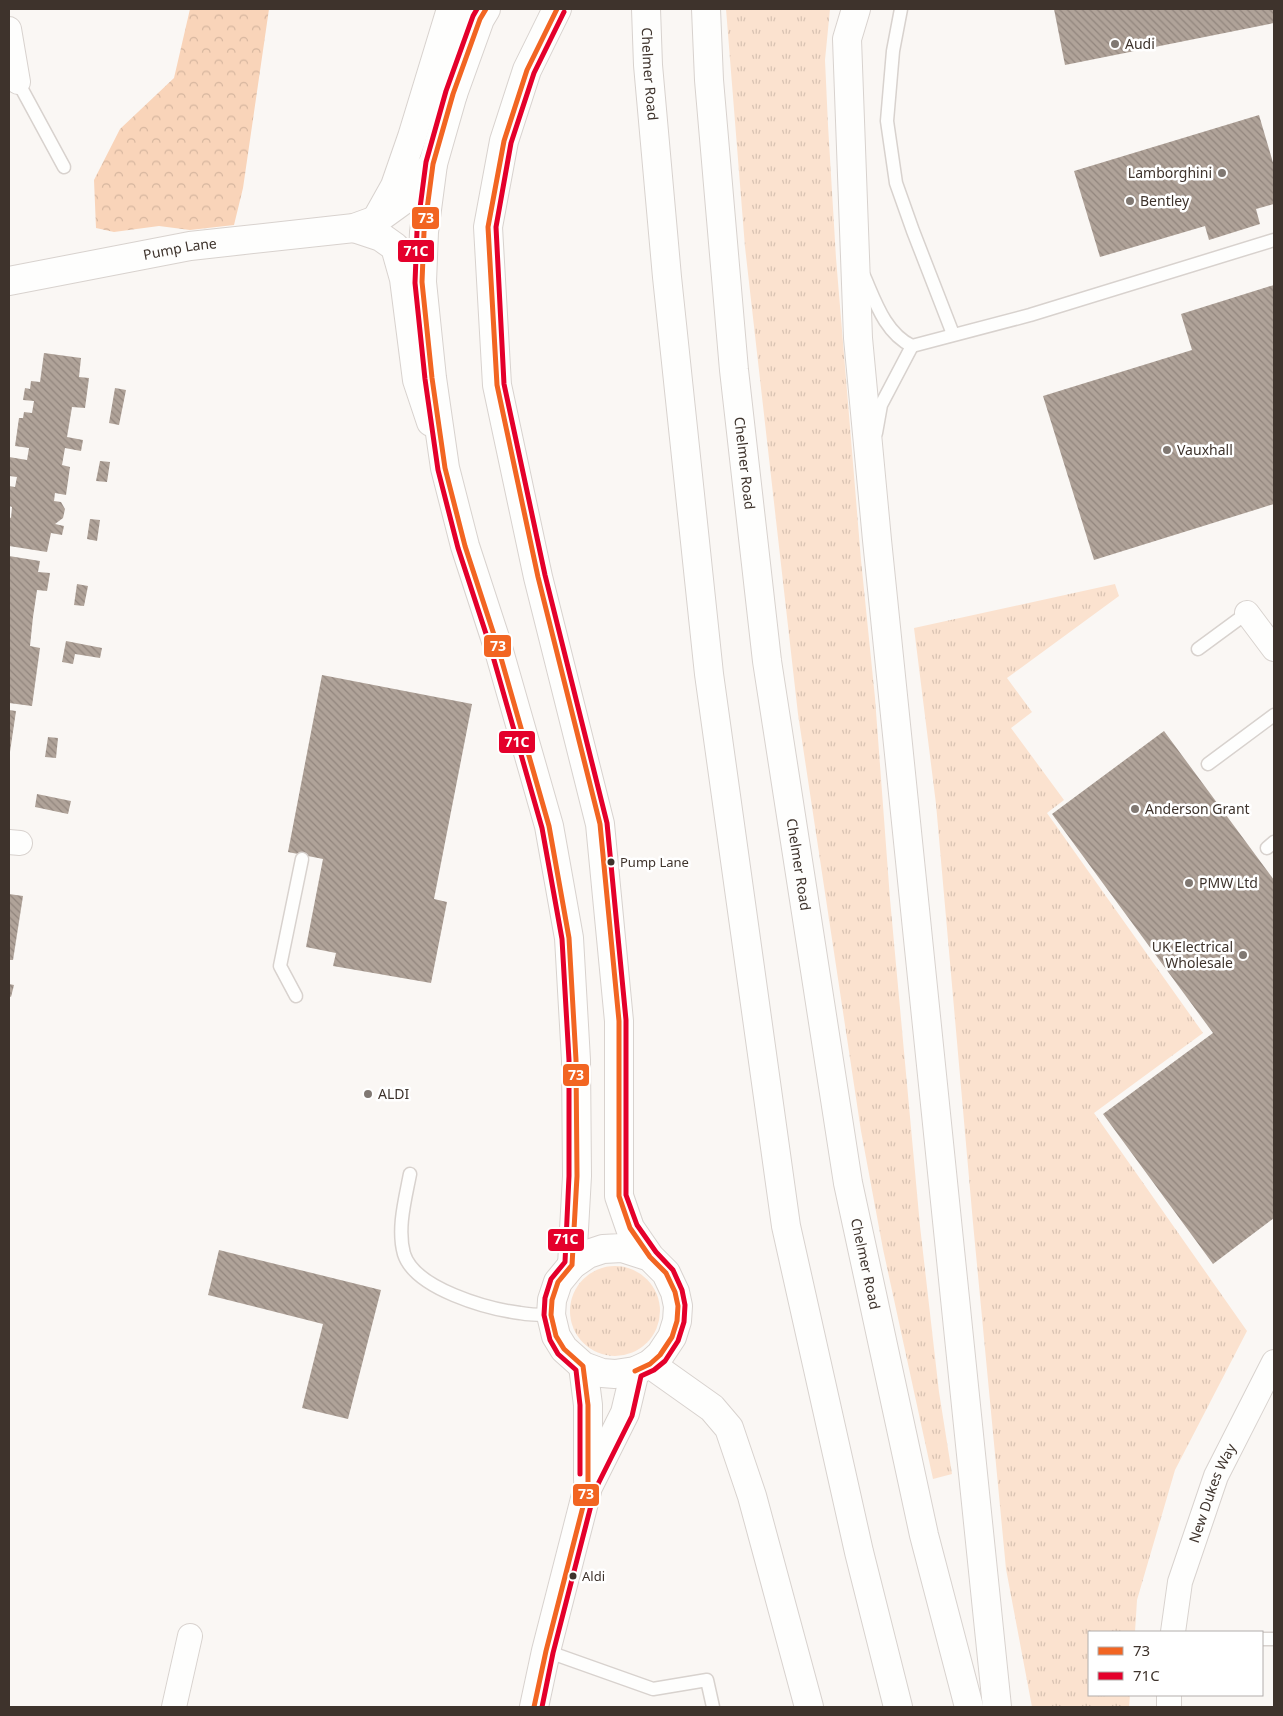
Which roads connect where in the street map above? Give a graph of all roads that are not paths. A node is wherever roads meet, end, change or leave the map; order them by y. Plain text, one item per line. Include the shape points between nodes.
1 (451, 9) edge
2 (461, 9) edge
3 (486, 9) edge
4 (557, 9) edge
5 (646, 9) edge
6 (706, 9) edge
7 (856, 9) edge
8 (901, 9) edge
9 (9, 38) edge
10 (18, 82) joint
11 (453, 94) junction
12 (433, 164) junction
13 (64, 167) dead end
14 (356, 226) junction
15 (1274, 240) edge
16 (855, 253) junction
17 (9, 281) edge
18 (954, 334) junction
19 (912, 346) junction
20 (442, 455) junction
21 (870, 466) junction
22 (1247, 613) joint
23 (1198, 649) dead end
24 (1274, 649) edge
25 (1274, 715) edge
26 (1208, 764) dead end
27 (302, 859) dead end
28 (296, 996) dead end
29 (410, 1174) dead end
30 (650, 1257) junction
31 (572, 1265) junction
32 (551, 1316) junction
33 (1274, 1362) edge
34 (583, 1366) junction
35 (642, 1368) junction
36 (588, 1487) junction
37 (1173, 1631) edge
38 (190, 1636) dead end
39 (546, 1651) junction
40 (174, 1707) edge
41 (534, 1707) edge
42 (714, 1707) edge
43 (809, 1707) edge
44 (898, 1707) edge
45 (970, 1707) edge
46 (996, 1707) edge

1 - 14 main road via 395,186
2 - 11 main road
3 - 11 main road
4 - 30 main road via 527,70 504,141 488,227 497,386 538,577 600,824 620,1021 619,1196 630,1228
5 - 44 main road, Chelmer Road via 667,277 709,674 786,1226 859,1552
6 - 45 main road, Chelmer Road via 734,370 768,661 848,1183 924,1535
7 - 16 main road via 847,39
8 - 18 lane via 893,51 887,121 896,182
9 - 10 street
10 - 13 lane
11 - 12 main road
12 - 14 main road, Pump Lane via 405,199
12 - 20 main road via 424,232 422,282
14 - 17 main road, Pump Lane via 190,246
14 - 20 main road, Pump Lane via 381,237 394,248 404,280 417,380
15 - 18 lane via 1030,315
16 - 19 lane via 887,325 903,342
16 - 21 main road via 858,338
18 - 19 lane
19 - 21 lane via 881,405
20 - 31 main road via 465,546 549,826 569,938 576,1060 577,1176
21 - 46 main road
22 - 23 lane
22 - 24 street
25 - 26 lane
27 - 28 lane via 280,966
29 - 32 lane via 403,1213 402,1244 405,1257 417,1274 439,1289 482,1305
30 - 31 main road via 622,1248 603,1249
30 - 35 main road via 666,1273 675,1292 677,1320 672,1337 660,1355
31 - 32 main road via 558,1282
32 - 34 main road via 556,1336 564,1349
33 - 37 street, New Dukes Way via 1216,1476 1180,1582
34 - 35 main road via 615,1374
34 - 36 main road via 588,1405
35 - 36 main road via 625,1413
35 - 43 main road via 712,1408 728,1428 752,1496
36 - 39 main road
38 - 40 street
39 - 41 main road
39 - 42 lane via 652,1689 707,1680

